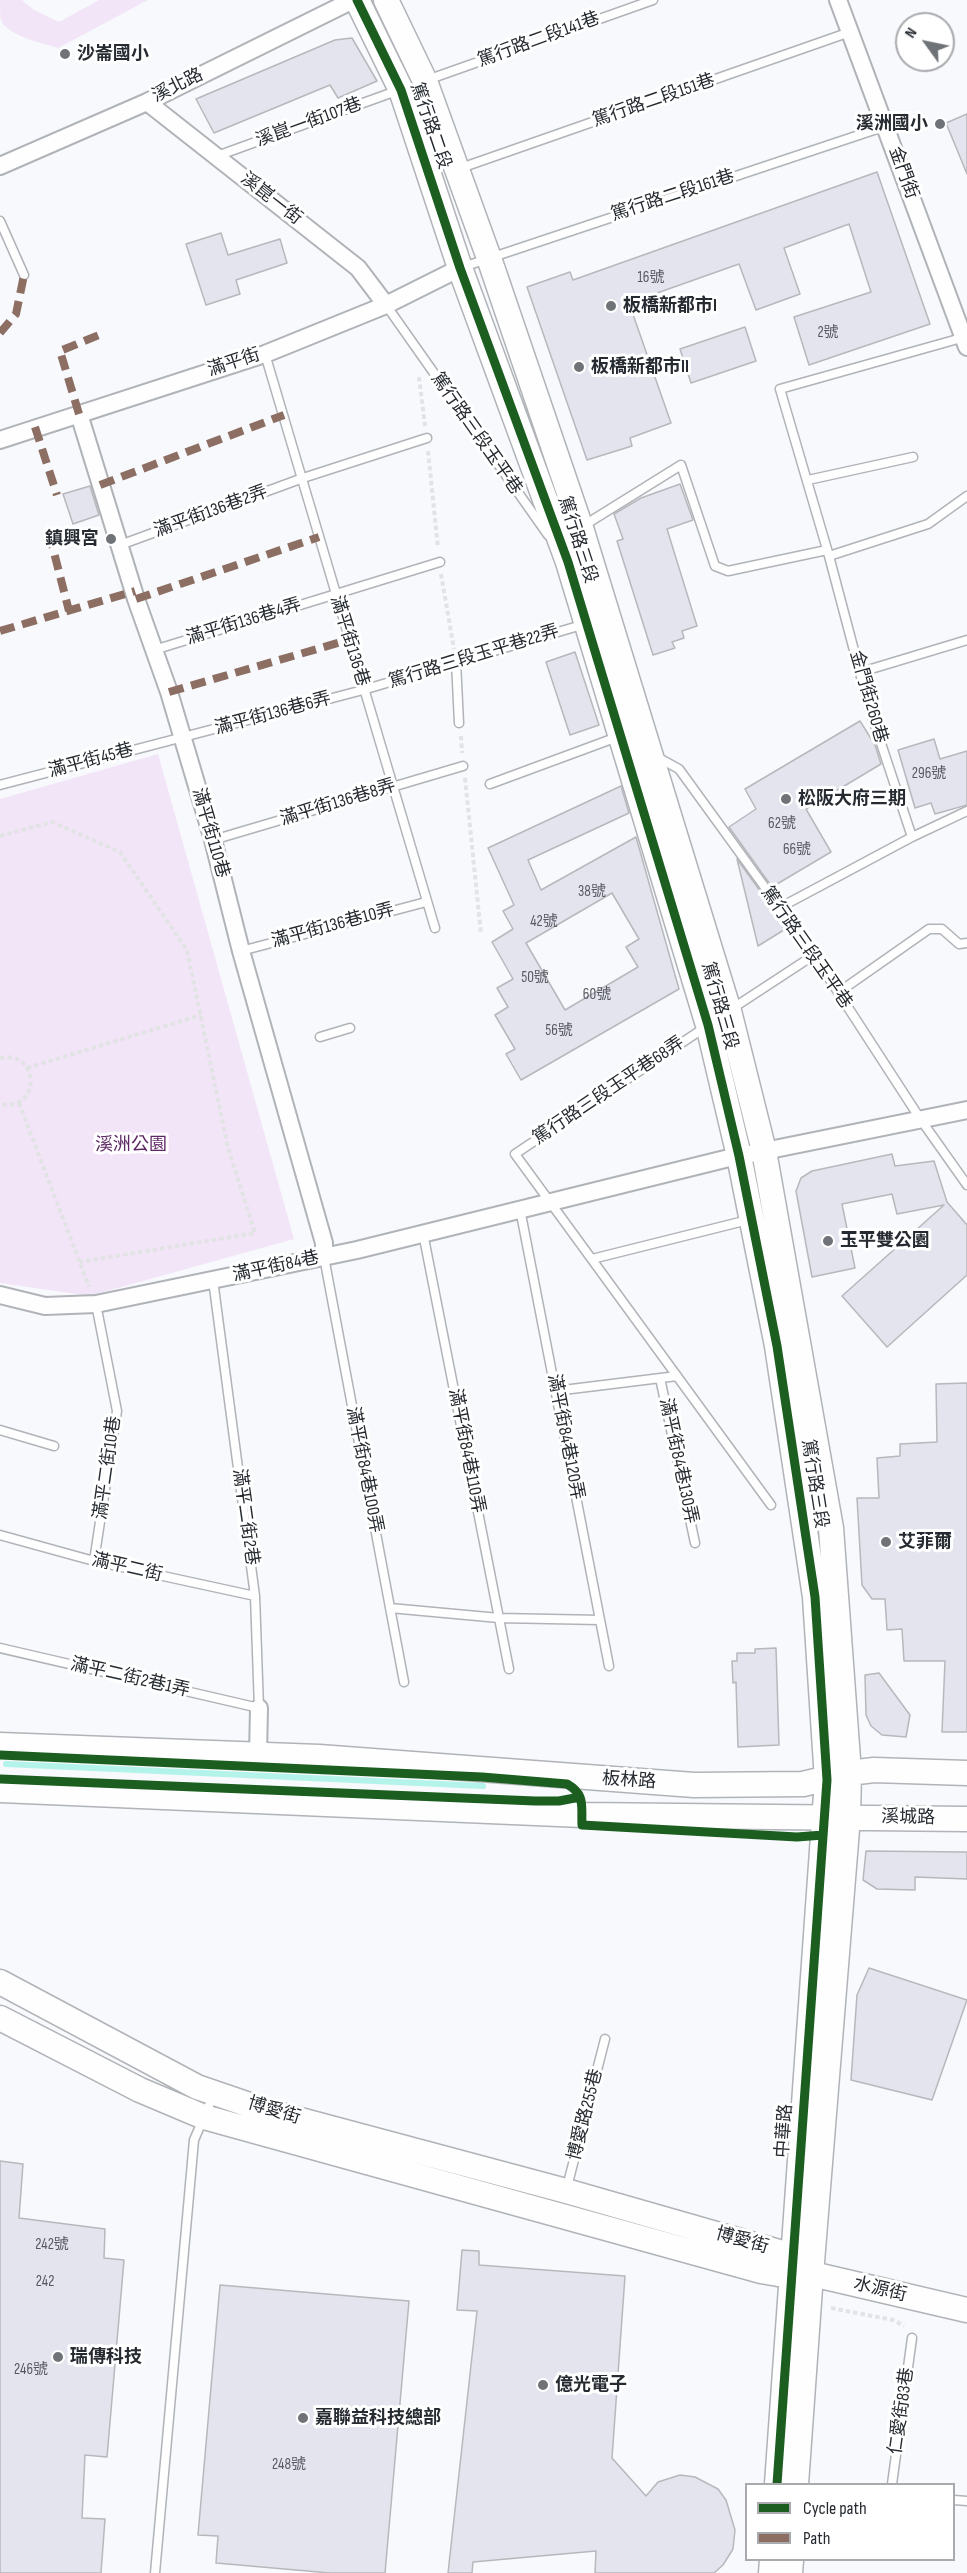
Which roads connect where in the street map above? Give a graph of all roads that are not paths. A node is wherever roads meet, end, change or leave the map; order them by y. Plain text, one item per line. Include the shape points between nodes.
1 (355, 0) edge
2 (386, 0) edge
3 (653, 0) edge
4 (838, 0) edge
5 (850, 33) junction
6 (425, 81) junction
7 (401, 90) junction
8 (147, 102) junction
9 (886, 126) junction
10 (216, 156) junction
11 (0, 166) edge
12 (458, 169) junction
13 (0, 221) edge
14 (489, 258) junction
15 (460, 268) junction
16 (24, 275) dead end
17 (386, 305) junction
18 (966, 341) edge
19 (265, 354) junction
20 (79, 414) junction
21 (427, 438) road end
22 (0, 440) edge
23 (913, 457) dead end
24 (303, 478) junction
25 (808, 480) junction
26 (967, 496) edge
27 (581, 528) junction
28 (120, 545) junction
29 (828, 553) junction
30 (440, 562) road end
31 (568, 562) junction
32 (335, 595) junction
33 (585, 624) junction
34 (967, 640) edge
35 (154, 650) junction
36 (456, 663) junction
37 (861, 672) junction
38 (363, 690) junction
39 (459, 723) road end
40 (182, 737) junction
41 (636, 744) junction
42 (463, 766) road end
43 (490, 784) dead end
44 (0, 785) edge
45 (393, 786) junction
46 (967, 811) edge
47 (912, 837) junction
48 (213, 840) junction
49 (426, 902) junction
50 (780, 908) junction
51 (435, 928) dead end
52 (965, 943) edge
53 (241, 951) junction
54 (814, 955) junction
55 (839, 992) junction
56 (719, 1018) junction
57 (350, 1028) dead end
58 (320, 1037) dead end
59 (967, 1110) edge
60 (921, 1120) junction
61 (764, 1151) junction
62 (739, 1156) junction
63 (967, 1185) edge
64 (549, 1201) junction
65 (520, 1209) junction
66 (751, 1219) junction
67 (423, 1233) junction
68 (324, 1257) junction
69 (592, 1259) junction
70 (213, 1280) junction
71 (0, 1295) edge
72 (93, 1296) junction
73 (677, 1376) junction
74 (660, 1378) junction
75 (555, 1391) junction
76 (0, 1430) edge
77 (54, 1446) dead end
78 (771, 1505) dead end
79 (0, 1535) edge
80 (695, 1544) dead end
81 (94, 1561) junction
82 (255, 1596) junction
83 (390, 1608) junction
84 (499, 1618) junction
85 (600, 1620) junction
86 (0, 1648) edge
87 (609, 1666) dead end
88 (509, 1670) dead end
89 (404, 1682) dead end
90 (260, 1708) junction
91 (0, 1745) edge
92 (258, 1756) junction
93 (967, 1773) edge
94 (838, 1777) junction
95 (0, 1790) edge
96 (824, 1817) junction
97 (848, 1817) junction
98 (967, 1819) edge
99 (0, 1982) edge
100 (0, 2018) edge
101 (605, 2039) dead end
102 (215, 2092) junction
103 (204, 2117) junction
104 (566, 2191) junction
105 (801, 2272) junction
106 (967, 2310) edge
107 (912, 2338) road end
108 (777, 2483) edge
109 (796, 2483) edge
110 (892, 2483) edge
111 (155, 2573) edge

1 - 7 street, 篤行路二段
1 - 8 street, 溪北路
2 - 6 street, 篤行路二段
3 - 6 lane, 篤行路二段141巷
4 - 5 street, 金門街
5 - 9 street, 金門街
5 - 12 lane, 篤行路二段151巷
6 - 12 street, 篤行路二段
7 - 10 lane, 溪崑一街107巷
7 - 15 street, 篤行路二段
8 - 10 street, 溪崑一街
8 - 11 street, 溪北路
9 - 14 lane, 篤行路二段161巷
9 - 18 street, 金門街
10 - 17 street, 溪崑一街 via 358,268
12 - 14 street, 篤行路二段
13 - 16 lane
14 - 15 lane, 篤行路二段161巷
14 - 27 street, 篤行路三段
15 - 17 street, 滿平街
15 - 31 street, 篤行路三段
17 - 19 street, 滿平街
17 - 31 lane, 篤行路三段玉平巷
18 - 25 lane, 金門街260巷 via 780,389
19 - 20 street, 滿平街
19 - 24 lane, 滿平街136巷
20 - 22 street, 滿平街
20 - 28 street, 滿平街110巷
21 - 24 lane, 滿平街136巷2弄
23 - 25 lane
24 - 28 lane, 滿平街136巷2弄
24 - 32 lane, 滿平街136巷
25 - 29 lane, 金門街260巷
26 - 29 lane via 928,524
27 - 29 lane via 681,465 715,566 728,571
27 - 41 street, 篤行路三段
28 - 35 street, 滿平街110巷
29 - 37 lane, 金門街260巷
30 - 32 lane, 滿平街136巷4弄
31 - 33 street, 篤行路三段
32 - 35 lane, 滿平街136巷4弄
32 - 38 lane, 滿平街136巷
33 - 36 lane, 篤行路三段玉平巷22弄
33 - 41 street, 篤行路三段
34 - 37 lane
35 - 40 street, 滿平街110巷
36 - 38 lane, 篤行路三段玉平巷22弄
36 - 39 lane
37 - 47 lane, 金門街260巷
38 - 40 lane, 滿平街136巷6弄
38 - 45 lane, 滿平街136巷
40 - 44 lane, 滿平街45巷
40 - 48 street, 滿平街110巷
41 - 43 lane
41 - 50 lane, 篤行路三段玉平巷 via 679,769
41 - 56 street, 篤行路三段
41 - 56 street, 篤行路三段
42 - 45 lane, 滿平街136巷8弄
45 - 48 lane, 滿平街136巷8弄
45 - 49 lane, 滿平街136巷
46 - 47 lane
47 - 50 lane
48 - 53 street, 滿平街110巷
49 - 51 lane, 滿平街136巷
49 - 53 lane, 滿平街136巷10弄
50 - 54 lane, 篤行路三段玉平巷
52 - 55 lane via 942,929 929,929
53 - 68 street, 滿平街110巷 via 324,1243
54 - 55 lane, 篤行路三段玉平巷
54 - 56 lane, 篤行路三段玉平巷68弄
55 - 60 lane, 篤行路三段玉平巷
56 - 61 street, 篤行路三段
56 - 62 street, 篤行路三段
56 - 64 lane, 篤行路三段玉平巷68弄 via 514,1154
57 - 58 lane
59 - 60 street, 滿平街84巷
60 - 61 street, 滿平街84巷
60 - 63 lane, 篤行路三段玉平巷
61 - 62 street, 滿平街84巷
61 - 94 street, 篤行路三段 via 831,1528
62 - 64 street, 滿平街84巷
62 - 66 street, 篤行路三段
64 - 65 street, 滿平街84巷
64 - 69 lane
65 - 67 street, 滿平街84巷
65 - 75 lane, 滿平街84巷120弄
66 - 69 lane
66 - 94 street, 篤行路三段 via 777,1346
67 - 68 street, 滿平街84巷
67 - 84 lane, 滿平街84巷110弄
68 - 70 street, 滿平街84巷
68 - 83 lane, 滿平街84巷100弄
69 - 73 lane
70 - 72 street, 滿平街84巷
70 - 82 lane, 滿平二街2巷
71 - 72 street, 滿平街84巷 via 45,1306
72 - 81 lane, 滿平二街10巷 via 117,1411
73 - 74 lane, 滿平街84巷130弄
73 - 78 lane
74 - 75 lane, 滿平街84巷130弄
74 - 80 lane, 滿平街84巷130弄
75 - 85 lane, 滿平街84巷120弄
76 - 77 lane
79 - 81 lane, 滿平二街
81 - 82 lane, 滿平二街
82 - 90 lane, 滿平二街2巷
83 - 84 lane
83 - 89 lane, 滿平街84巷100弄
84 - 85 lane
84 - 88 lane, 滿平街84巷110弄
85 - 87 lane, 滿平街84巷120弄
86 - 90 lane, 滿平二街2巷1弄
90 - 92 street, 滿平二街2巷
91 - 92 street, 板林路
92 - 94 street, 板林路 via 319,1757 694,1785 803,1784
93 - 94 street via 874,1770
94 - 96 street, 中華路
94 - 97 street, 中華路
95 - 96 street, 板林路 via 582,1815
96 - 97 street, 板林路
96 - 105 street, 中華路
97 - 98 street, 溪城路
97 - 105 street, 中華路
99 - 102 street, 博愛街 via 197,2087
100 - 103 street, 博愛街 via 140,2090
101 - 104 lane, 博愛路255巷
102 - 103 lane
102 - 104 street, 博愛街 via 267,2111
103 - 105 street, 博愛街 via 761,2271
103 - 111 lane via 194,2140
104 - 105 street, 博愛街 via 779,2252
105 - 106 street, 水源街
105 - 108 street, 中華路
105 - 109 street, 中華路
107 - 110 lane, 仁愛街83巷

